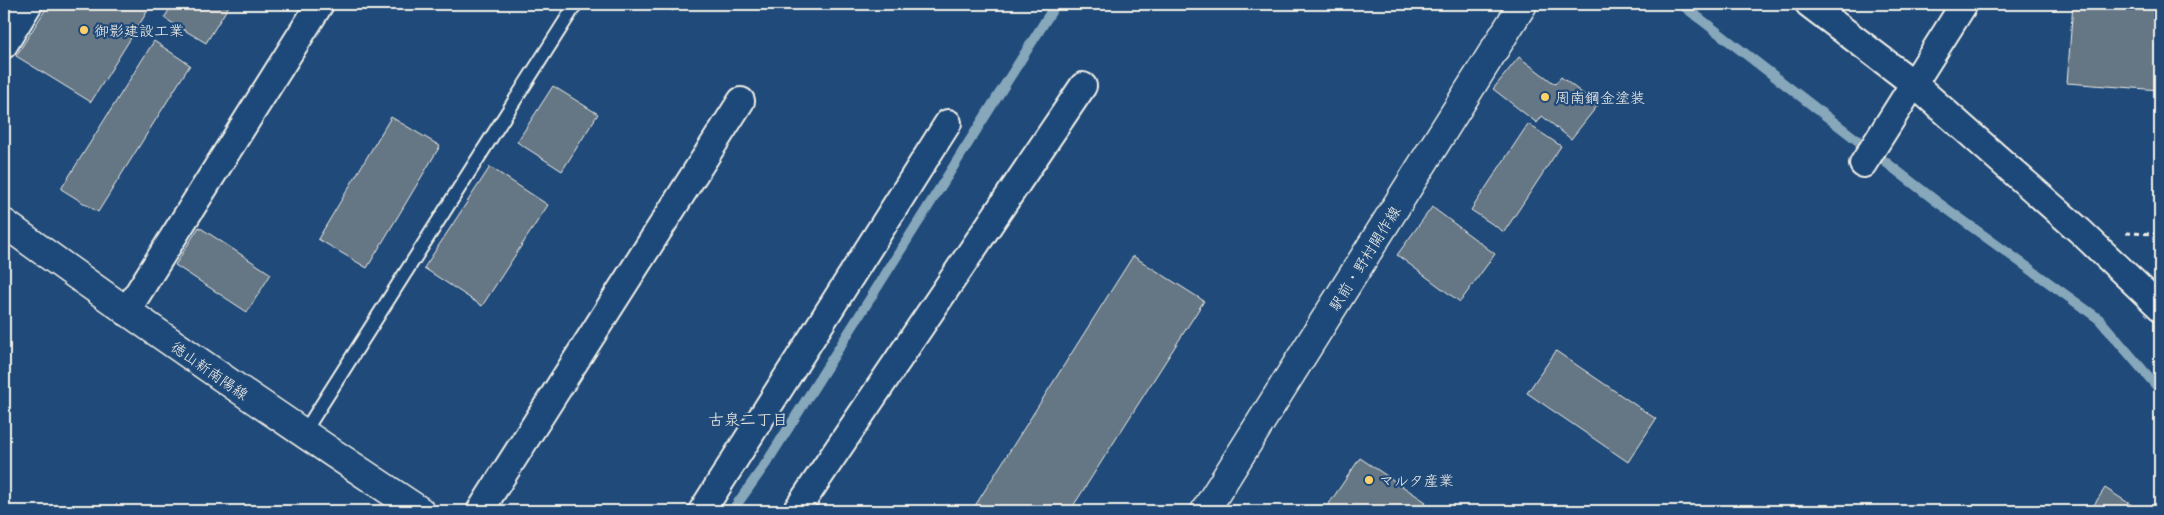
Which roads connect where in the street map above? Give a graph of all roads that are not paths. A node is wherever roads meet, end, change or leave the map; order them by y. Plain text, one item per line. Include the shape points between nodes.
1 (29, 4) edge
2 (320, 4) edge
3 (576, 4) edge
4 (1523, 4) edge
5 (1809, 4) edge
6 (1964, 4) edge
7 (4, 45) edge
8 (1914, 84) junction
9 (1083, 86) dead end
10 (741, 101) dead end
11 (948, 124) dead end
12 (1863, 164) dead end
13 (4, 223) edge
14 (2160, 307) edge
15 (126, 312) junction
16 (303, 434) junction
17 (420, 511) edge
18 (480, 511) edge
19 (702, 511) edge
20 (796, 511) edge
21 (1205, 511) edge

1 - 7 street
2 - 15 street
3 - 16 lane
4 - 21 street, 駅前・野村開作線
5 - 8 street
6 - 8 street
8 - 12 street
8 - 14 street via 2080,231
9 - 20 street
10 - 18 street
11 - 19 street
13 - 15 street, 徳山新南陽線
15 - 16 street, 徳山新南陽線
16 - 17 street, 徳山新南陽線

